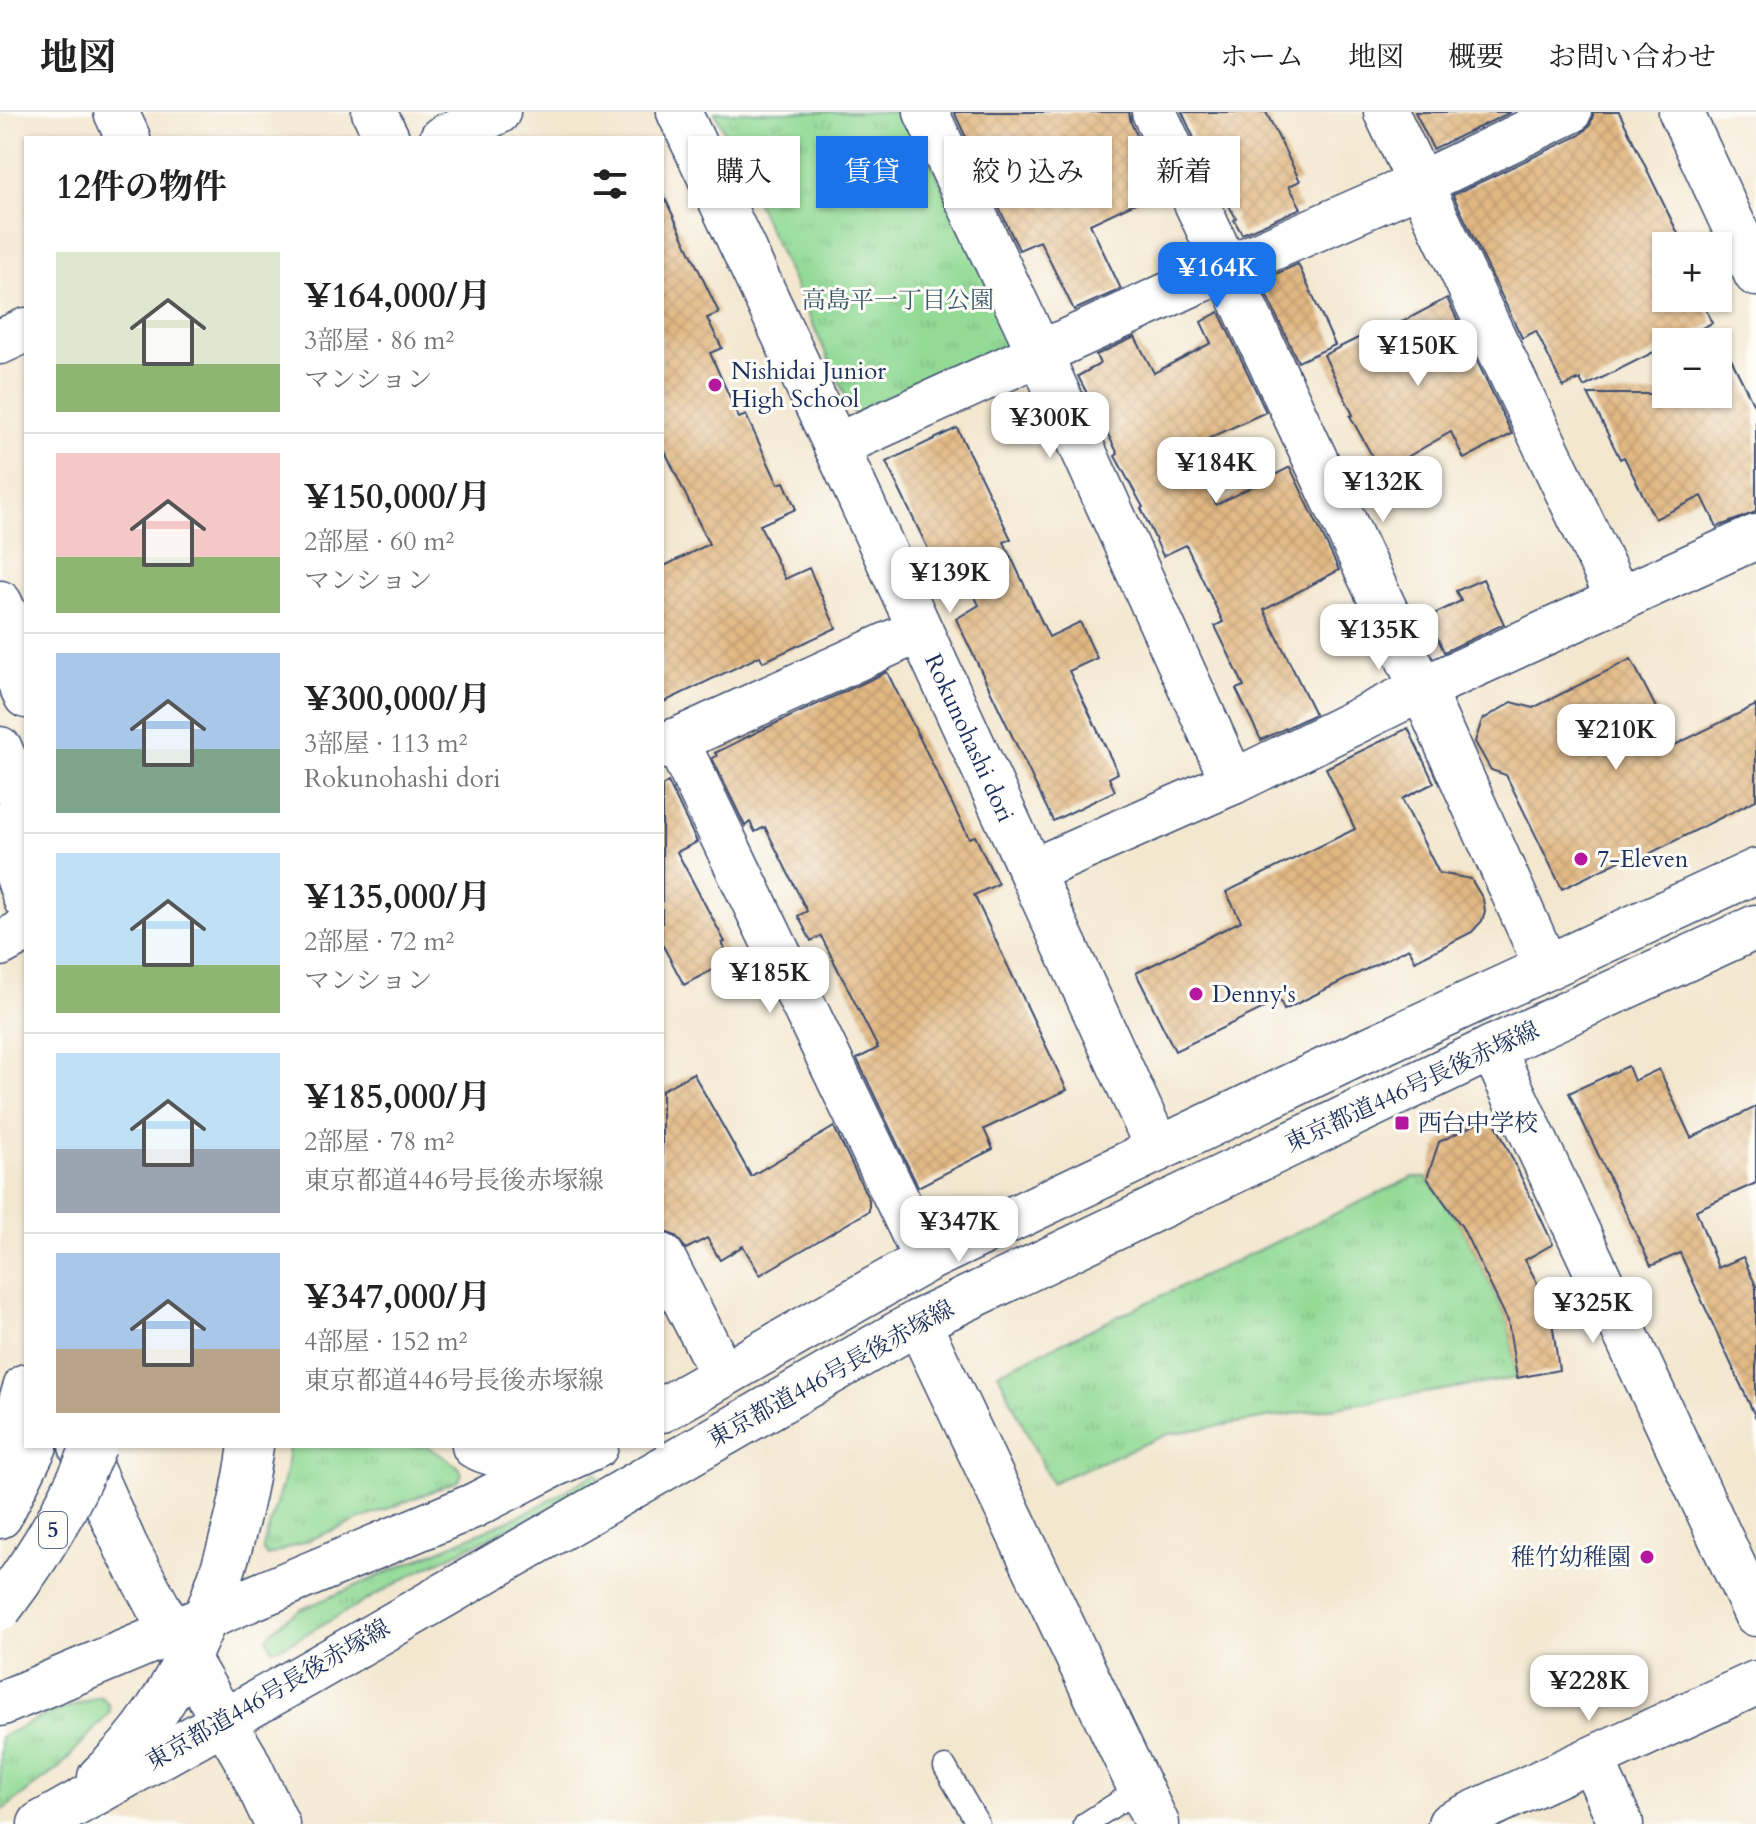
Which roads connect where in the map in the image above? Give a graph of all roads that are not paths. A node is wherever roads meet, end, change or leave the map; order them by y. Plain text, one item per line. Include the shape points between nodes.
1 (116, 112) edge
2 (374, 112) edge
3 (498, 112) edge
4 (679, 112) edge
5 (926, 112) edge
6 (1154, 112) edge
7 (1386, 112) edge
8 (1569, 112) edge
9 (1681, 112) edge
10 (127, 136) edge
11 (386, 136) edge
12 (446, 136) edge
13 (1419, 184) junction
14 (1227, 268) junction
15 (1756, 274) edge
16 (24, 331) edge
17 (0, 342) edge
18 (1040, 354) junction
19 (836, 446) junction
20 (1756, 537) edge
21 (1619, 600) junction
22 (0, 603) edge
23 (920, 630) junction
24 (0, 640) edge
25 (24, 655) edge
26 (1422, 689) junction
27 (24, 692) edge
28 (669, 743) edge
29 (0, 749) edge
30 (1233, 782) junction
31 (24, 805) edge
32 (0, 825) edge
33 (1032, 871) junction
34 (1756, 871) edge
35 (24, 894) edge
36 (1756, 927) edge
37 (24, 931) edge
38 (0, 944) edge
39 (1546, 966) junction
40 (1492, 1048) junction
41 (1158, 1149) junction
42 (664, 1260) edge
43 (926, 1260) junction
44 (918, 1322) junction
45 (723, 1375) junction
46 (664, 1409) edge
47 (15, 1419) edge
48 (82, 1448) edge
49 (93, 1448) edge
50 (251, 1448) edge
51 (480, 1448) edge
52 (584, 1448) edge
53 (590, 1448) edge
54 (0, 1516) edge
55 (0, 1608) edge
56 (1756, 1614) edge
57 (187, 1637) junction
58 (1756, 1683) edge
59 (0, 1704) edge
60 (224, 1721) junction
61 (1592, 1760) junction
62 (945, 1767) dead end
63 (1149, 1806) edge
64 (57, 1820) edge
65 (277, 1824) edge
66 (978, 1824) edge
67 (1085, 1824) edge
68 (1450, 1824) edge
69 (1621, 1824) edge

1 - 10 main road
2 - 11 main road
3 - 12 main road
4 - 19 main road, Rokunohashi dori
5 - 18 main road
6 - 14 main road
7 - 13 main road
8 - 13 main road
9 - 15 main road
13 - 14 main road
13 - 21 main road
14 - 18 main road
14 - 26 main road
16 - 17 main road
18 - 19 main road
18 - 30 main road
19 - 23 main road, Rokunohashi dori
20 - 21 main road
21 - 26 main road
22 - 25 main road
23 - 28 main road
23 - 33 main road, Rokunohashi dori
24 - 27 main road
26 - 30 main road
26 - 39 main road
28 - 43 main road
29 - 31 main road
30 - 33 main road
32 - 35 main road
33 - 41 main road, Rokunohashi dori
34 - 39 main road
36 - 40 main road, 東京都道446号長後赤塚線
37 - 38 main road
39 - 41 main road
40 - 44 main road, 東京都道446号長後赤塚線
40 - 56 main road
41 - 43 main road
42 - 45 main road
43 - 45 main road
44 - 60 main road, 東京都道446号長後赤塚線
44 - 63 main road
45 - 46 main road
47 - 54 main road, 5
48 - 57 main road via 126,1547
49 - 55 main road, 5, bridge via 58,1521
50 - 57 main road, 東京都道446号長後赤塚線 via 235,1527
51 - 52 main road via 531,1458
53 - 57 main road
57 - 59 main road
57 - 60 main road
57 - 64 main road, 東京都道446号長後赤塚線 via 150,1720 112,1767
58 - 61 main road
60 - 64 main road, 東京都道446号長後赤塚線
60 - 65 main road
61 - 68 main road
61 - 69 main road
62 - 66 lane
63 - 67 lane

